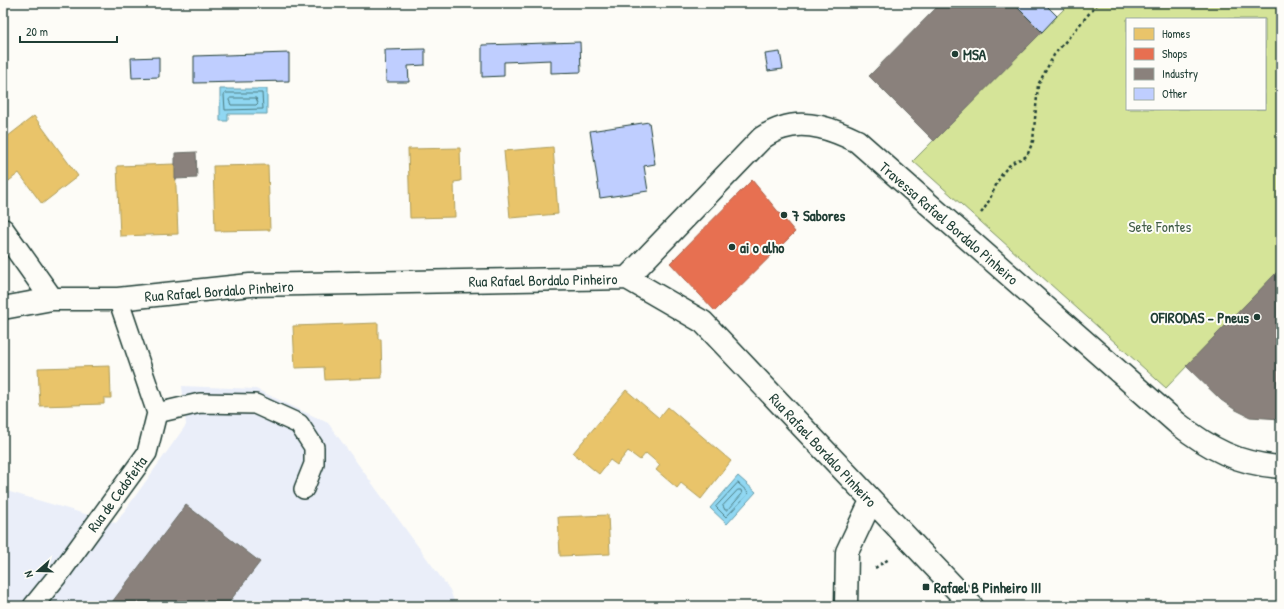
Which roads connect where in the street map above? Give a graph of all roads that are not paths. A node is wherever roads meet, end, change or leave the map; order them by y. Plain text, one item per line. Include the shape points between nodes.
1 (3, 230) edge
2 (626, 278) junction
3 (118, 299) junction
4 (52, 300) junction
5 (3, 308) edge
6 (157, 413) junction
7 (1281, 467) edge
8 (304, 489) dead end
9 (871, 501) junction
10 (32, 606) edge
11 (846, 606) edge
12 (972, 606) edge

1 - 4 street
2 - 3 street, Rua Rafael Bordalo Pinheiro via 250,285
2 - 7 street, Travessa Rafael Bordalo Pinheiro via 762,138 782,127 807,125 834,130 857,141 1202,443 1252,464
2 - 9 street, Rua Rafael Bordalo Pinheiro via 703,322
3 - 4 street, Rua Rafael Bordalo Pinheiro
3 - 6 lane
4 - 5 street, Rua Rafael Bordalo Pinheiro
6 - 8 lane via 200,403 255,404 299,424 314,447 314,464
6 - 10 lane, Rua de Cedofeita via 147,453 63,569
9 - 11 street via 847,552
9 - 12 street, Rua Rafael Bordalo Pinheiro

